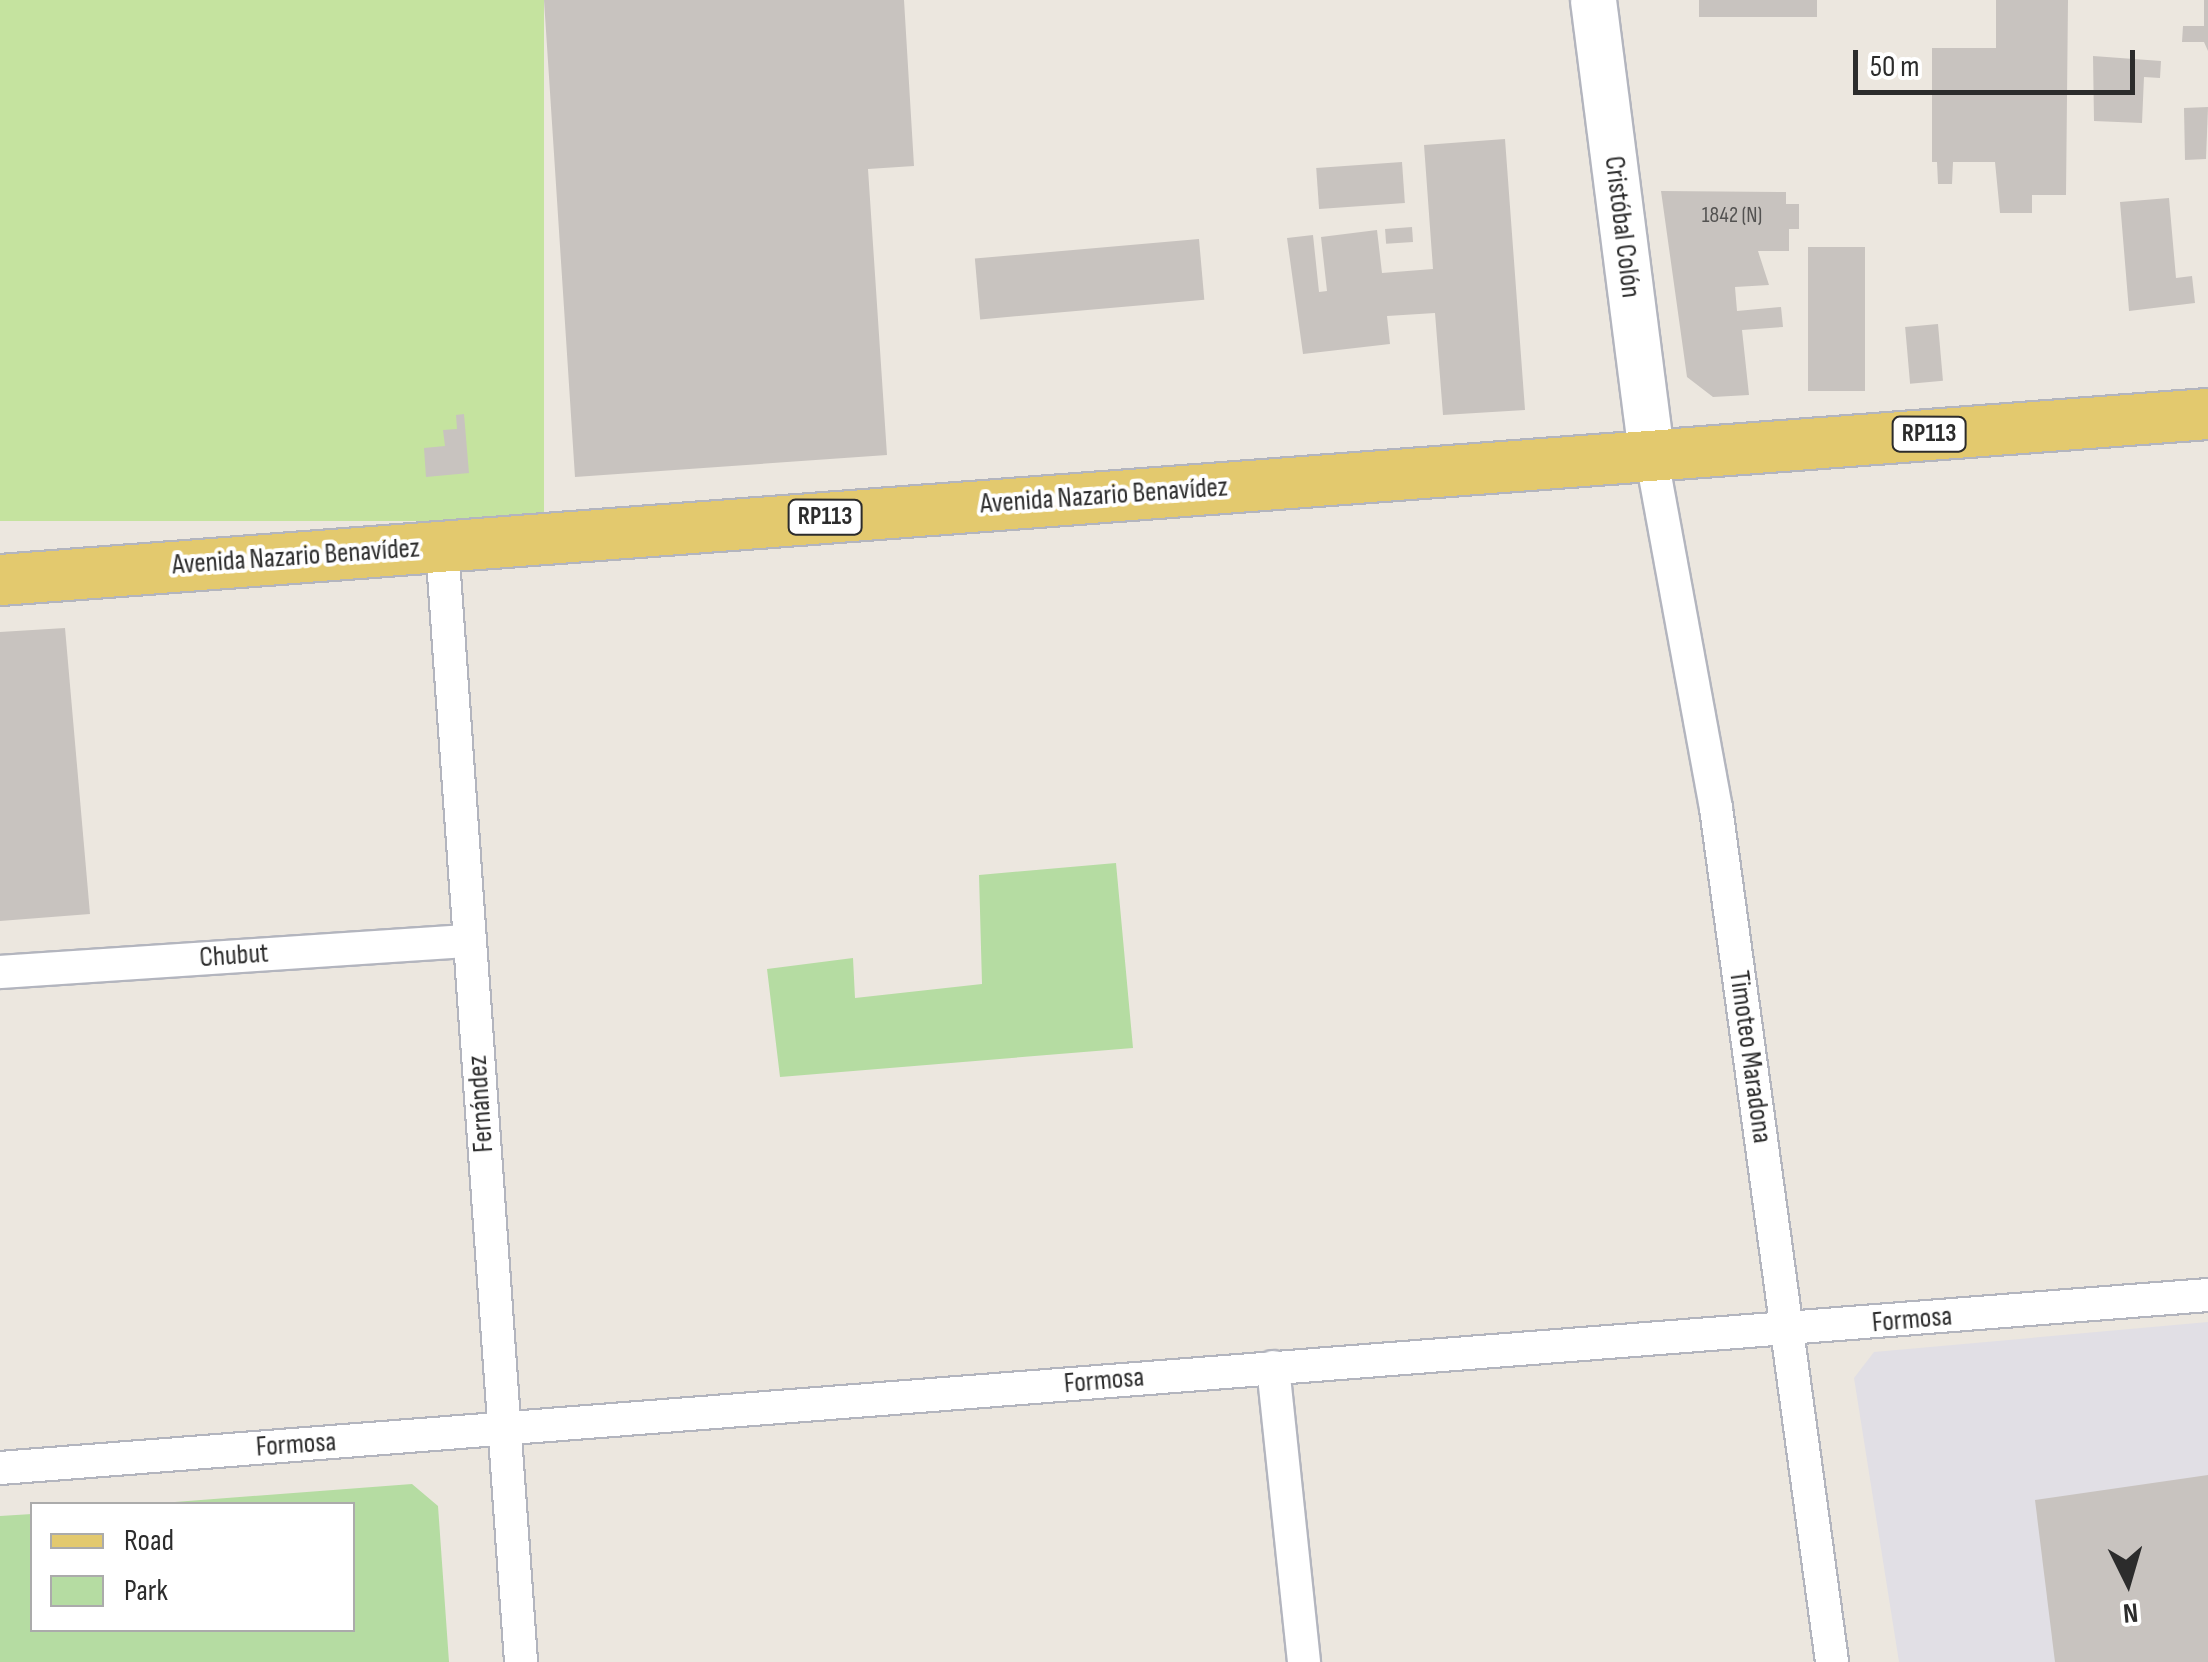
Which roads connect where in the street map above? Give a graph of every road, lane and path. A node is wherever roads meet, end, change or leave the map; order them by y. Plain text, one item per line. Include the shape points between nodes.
1 (1592, 0) edge
2 (2208, 414) edge
3 (1650, 454) junction
4 (442, 546) junction
5 (0, 580) edge
6 (468, 941) junction
7 (0, 972) edge
8 (2208, 1296) edge
9 (1786, 1330) junction
10 (1273, 1367) junction
11 (504, 1429) junction
12 (0, 1468) edge
13 (521, 1662) edge
14 (1304, 1662) edge
15 (1832, 1662) edge

1 - 3 street, Cristóbal Colón
2 - 3 main road, Avenida Nazario Benavídez / RP113
3 - 4 main road, Avenida Nazario Benavídez / RP113
3 - 9 street, Timoteo Maradona via 1716,808
4 - 5 main road, Avenida Nazario Benavídez / RP113
4 - 6 street, Fernández
6 - 7 street, Chubut
6 - 11 street, Fernández
8 - 9 street, Formosa
9 - 10 street, Formosa
9 - 15 street, Timoteo Maradona
10 - 11 street, Formosa
10 - 14 street
11 - 12 street, Formosa
11 - 13 street, Fernández

